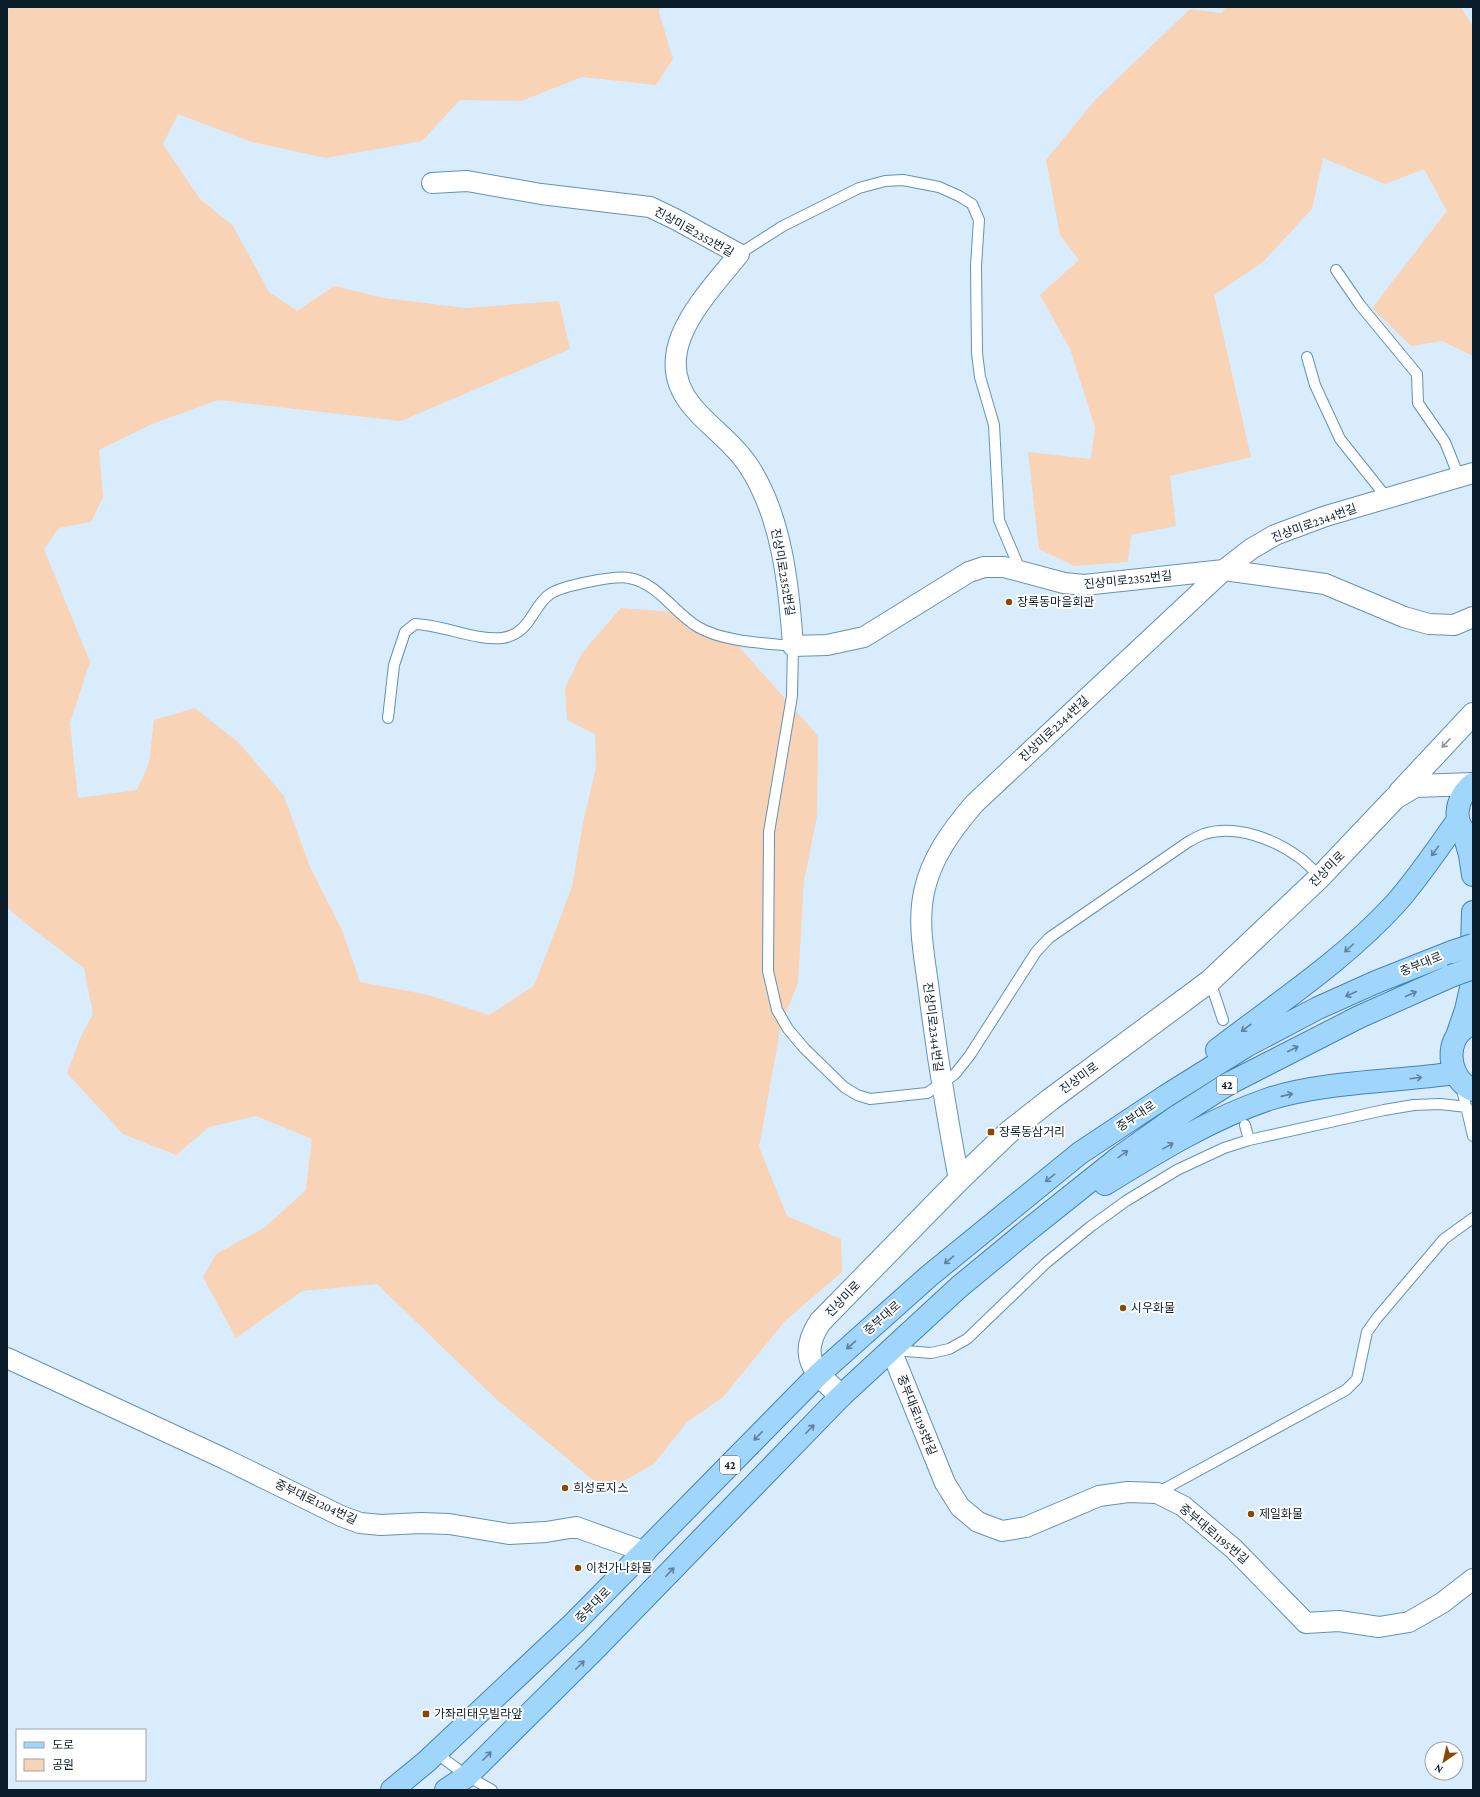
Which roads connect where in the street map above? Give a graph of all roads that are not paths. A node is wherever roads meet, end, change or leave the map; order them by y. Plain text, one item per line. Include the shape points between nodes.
1 (432, 183) dead end
2 (739, 254) junction
3 (1336, 270) dead end
4 (1307, 357) dead end
5 (1466, 475) edge
6 (1387, 498) junction
7 (1224, 570) junction
8 (1021, 572) junction
9 (1473, 617) edge
10 (793, 646) junction
11 (1473, 714) edge
12 (388, 718) dead end
13 (1473, 784) edge
14 (1415, 786) junction
15 (1396, 798) junction
16 (1463, 824) edge
17 (1473, 875) edge
18 (1320, 877) junction
19 (1473, 912) edge
20 (1473, 945) edge
21 (1473, 968) edge
22 (1210, 981) junction
23 (1223, 1020) dead end
24 (1465, 1030) edge
25 (941, 1084) junction
26 (1464, 1088) edge
27 (1246, 1125) dead end
28 (1473, 1136) edge
29 (1248, 1140) junction
30 (1080, 1154) junction
31 (958, 1180) junction
32 (1473, 1218) edge
33 (1027, 1231) junction
34 (891, 1350) junction
35 (7, 1358) edge
36 (818, 1375) junction
37 (841, 1396) junction
38 (1156, 1493) junction
39 (646, 1552) junction
40 (1473, 1579) edge
41 (436, 1753) junction
42 (460, 1783) edge
43 (392, 1790) edge
44 (446, 1790) edge
45 (492, 1790) edge

1 - 2 street, 진상미로2352번길 via 467,182 650,207
2 - 8 lane via 783,226 859,188 885,181 903,180 939,188 972,204 979,220 976,266 977,353 980,377 994,425 999,520
2 - 10 street, 진상미로2352번길 via 687,324 677,345 674,364 682,394 748,465 768,504 776,528 790,602
3 - 5 lane via 1360,305 1417,374 1418,402
4 - 6 lane via 1315,384 1340,439
5 - 6 street, 진상미로2344번길
6 - 7 street, 진상미로2344번길 via 1326,516 1275,535 1251,549
7 - 8 street, 진상미로2352번길 via 1084,585 1064,583
7 - 9 street, 진상미로2352번길 via 1325,584 1404,617 1429,624 1454,624
7 - 25 street, 진상미로2344번길 via 974,804 953,830 935,859 924,892 921,923
8 - 10 street, 진상미로2352번길 via 1004,567 984,567 969,572 864,637 827,645
10 - 12 lane via 744,641 711,632 698,626 648,585 629,578 614,578 561,588 549,594 526,625 515,634 502,638 481,636 430,624 415,624 405,632 394,665
10 - 25 lane via 792,696 769,832 768,971 778,1010 788,1029 804,1048 844,1087 857,1095 870,1099 926,1094
11 -> 15 street
13 - 14 street
13 - 16 main road via 1460,800
14 - 15 street, 진상미로
14 - 16 street via 1438,791 1448,798
15 - 18 street, 진상미로
16 - 17 main road
16 -> 30 main road via 1396,902 1326,968
18 - 22 street, 진상미로
18 - 25 lane via 1301,858 1283,847 1243,832 1223,831 1205,834 1188,842 1049,938 1036,952 970,1055 954,1074
19 - 24 main road via 1470,988
20 -> 30 main road, 중부대로 / 42, bridge via 1376,982 1318,1008 1246,1046
33 -> 21 main road, 중부대로 / 42, bridge via 1121,1156 1228,1084 1359,1017
22 - 23 lane
22 - 31 street, 진상미로 via 1009,1132
24 - 26 main road via 1452,1047 1451,1059
25 - 31 street, 진상미로2344번길
26 - 28 lane
26 - 29 lane via 1440,1104 1414,1105
33 -> 26 main road via 1184,1137 1270,1099 1304,1091
27 - 29 lane
29 - 34 lane via 1177,1170 1126,1201 1046,1263 967,1339 949,1349 931,1353
30 -> 36 main road, 중부대로 / 42 via 930,1276
31 - 36 street, 진상미로 via 820,1322 809,1346 809,1357
32 - 38 lane via 1444,1239 1377,1318 1367,1332 1357,1379 1346,1390
33 - 34 main road, 중부대로 / 42 via 959,1287
34 - 37 main road, 중부대로 / 42
34 - 38 street, 중부대로1195번길 via 945,1483 960,1507 978,1522 1002,1531 1026,1527 1099,1496 1128,1492
35 - 39 street, 중부대로1204번길 via 360,1523 449,1524 508,1534 576,1527
36 - 37 street, 진상미로
36 -> 39 main road, 중부대로 / 42
42 -> 37 main road, 중부대로 / 42 via 594,1650
38 - 40 street, 중부대로1195번길 via 1183,1506 1234,1549 1306,1623 1339,1621 1379,1627 1409,1622 1442,1603
39 - 41 main road, 중부대로 / 42 via 574,1624
41 - 42 lane
41 - 43 main road, 중부대로 / 42
42 - 44 main road, 중부대로 / 42
42 - 45 lane

